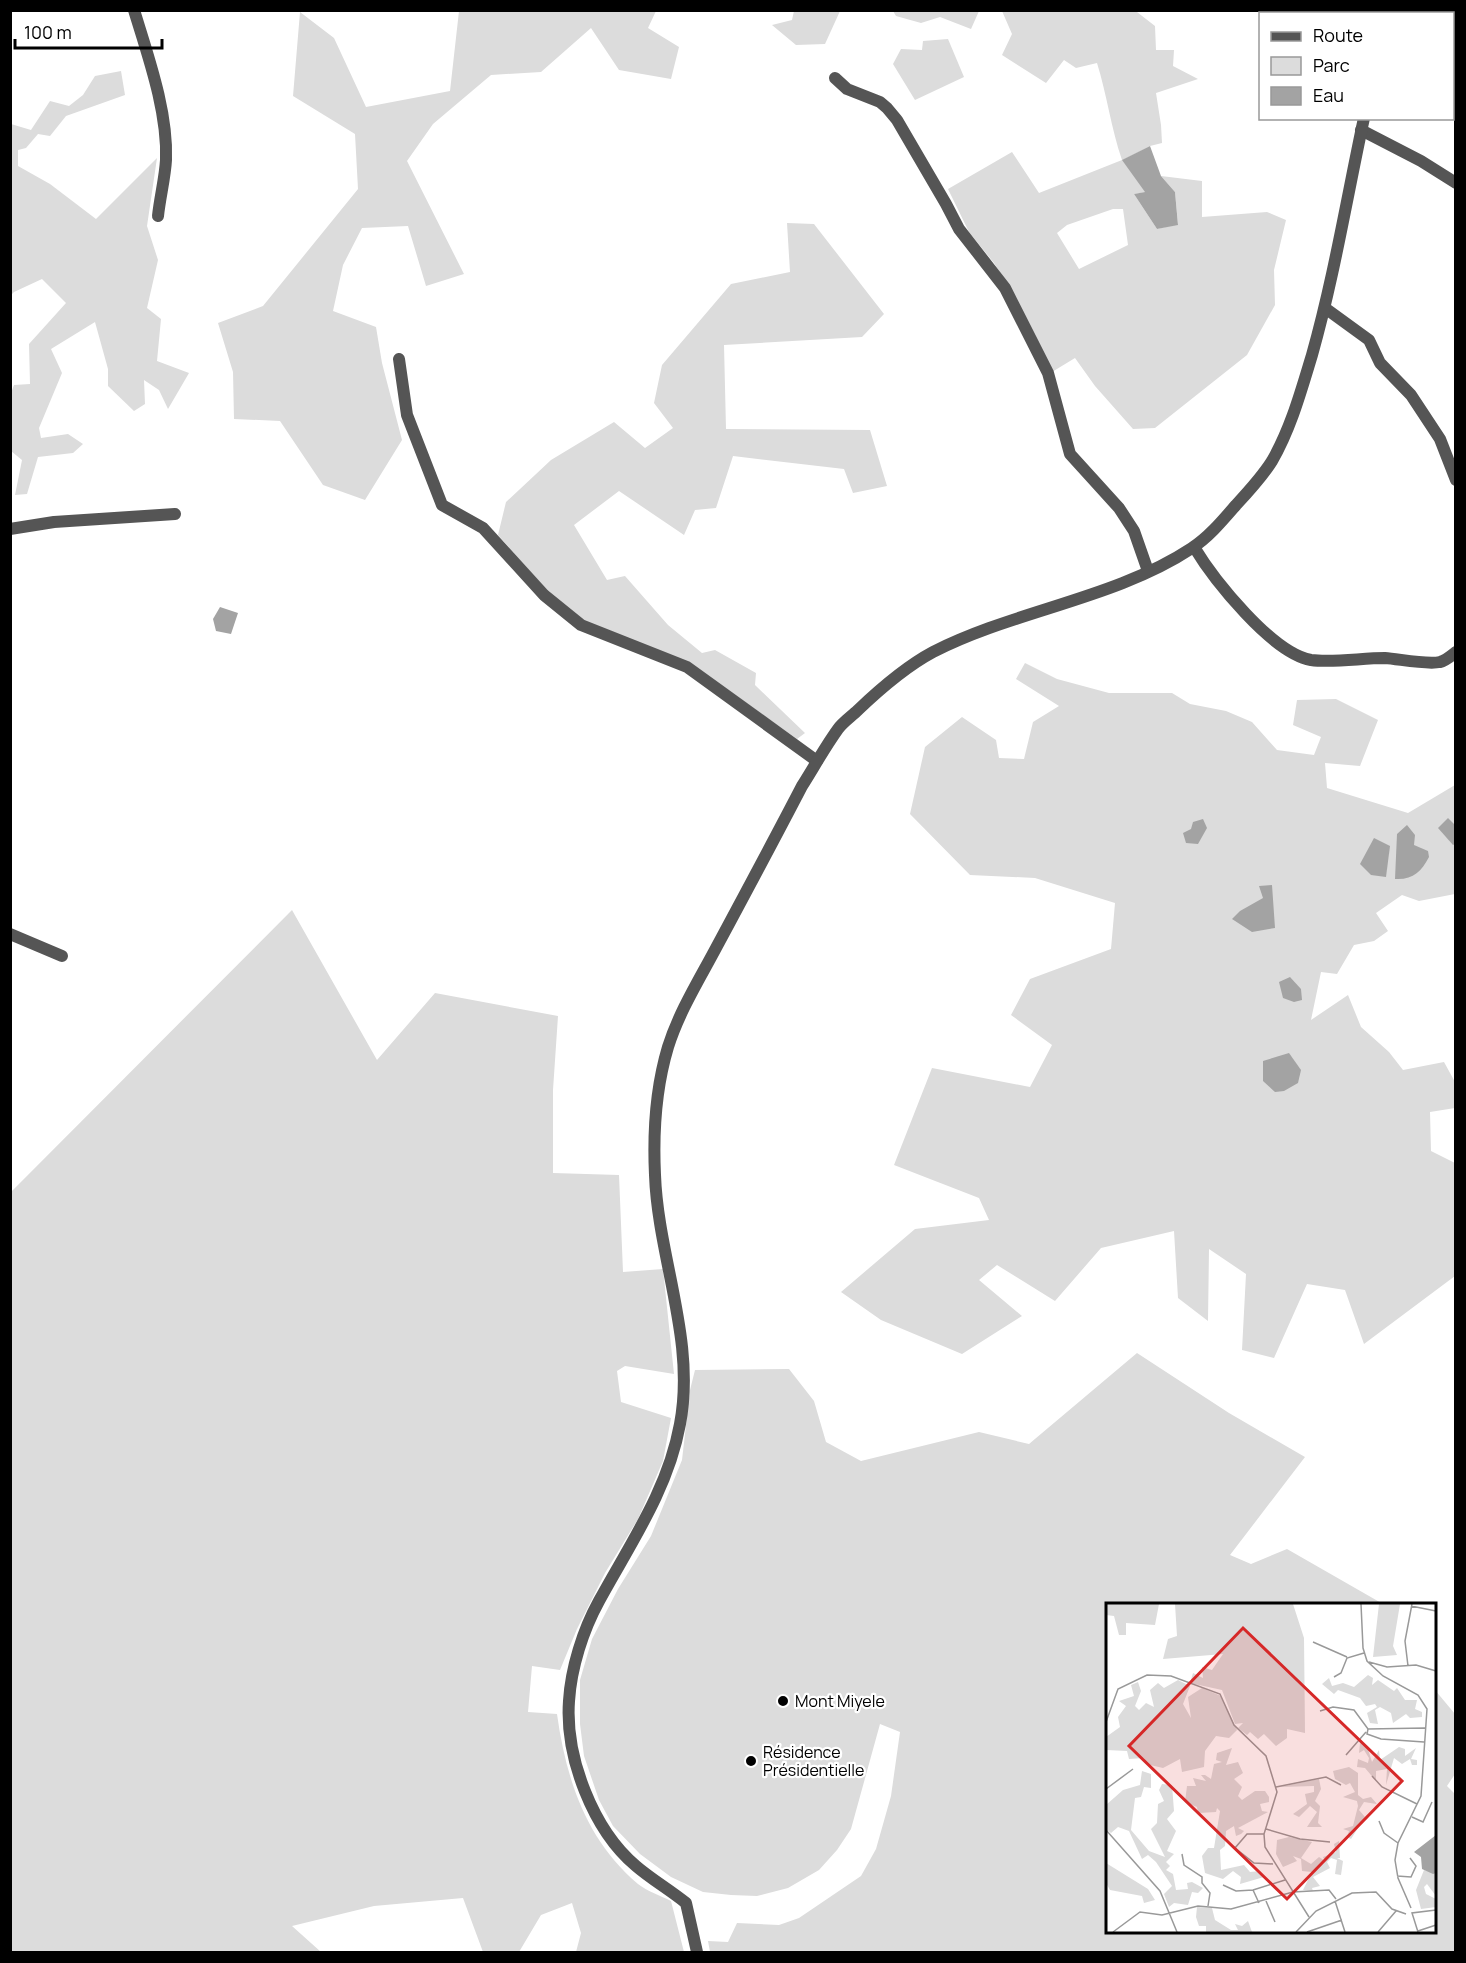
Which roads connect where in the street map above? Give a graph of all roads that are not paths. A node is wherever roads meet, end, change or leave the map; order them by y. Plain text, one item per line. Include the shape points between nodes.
1 (134, 10) edge
2 (835, 78) dead end
3 (1363, 124) edge
4 (1455, 183) edge
5 (158, 216) dead end
6 (1325, 308) junction
7 (399, 359) dead end
8 (1455, 480) edge
9 (175, 514) dead end
10 (10, 529) edge
11 (1194, 547) junction
12 (1148, 572) junction
13 (1455, 652) edge
14 (817, 761) junction
15 (10, 934) edge
16 (62, 956) dead end
17 (697, 1953) edge

1 - 5 street via 157,86 165,142
2 - 12 street via 847,89 880,102 897,120 952,218 1005,288 1048,373 1070,454 1119,508 1134,531
3 - 4 street
3 - 6 street
6 - 8 street via 1369,340 1380,363 1411,395 1440,439
6 - 11 street via 1298,401 1272,461 1250,491
7 - 14 street via 407,415 442,505 483,528 544,594 581,625 687,667
9 - 10 street
11 - 12 street
11 - 13 street via 1206,568 1246,614 1300,656 1313,660 1385,658 1440,662
12 - 14 street via 933,652 903,670 840,727
14 - 17 street via 679,1018 663,1066 655,1175 684,1361 681,1423 650,1512 596,1605 575,1667 569,1701 570,1732 579,1775 595,1815 636,1866 686,1903
15 - 16 street

